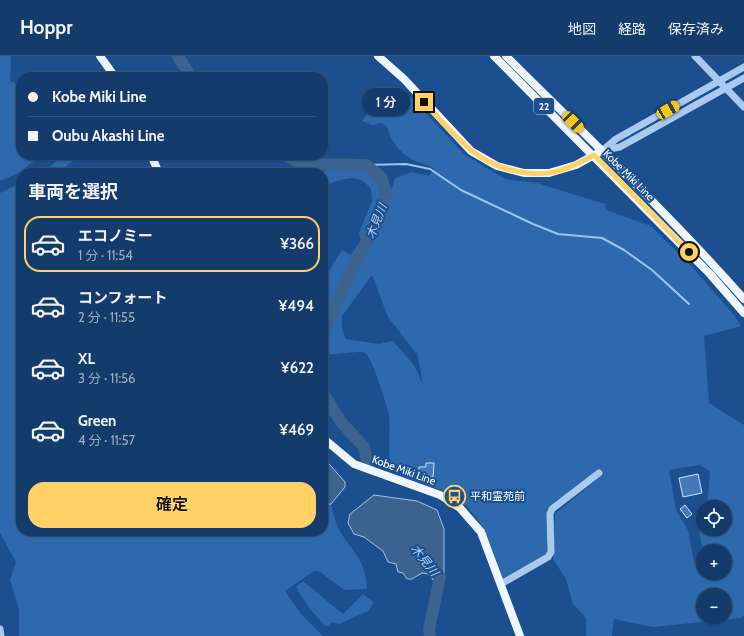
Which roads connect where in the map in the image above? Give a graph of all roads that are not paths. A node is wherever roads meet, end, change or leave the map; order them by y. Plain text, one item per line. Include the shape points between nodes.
1 (100, 56) edge
2 (378, 56) edge
3 (494, 56) edge
4 (506, 56) edge
5 (695, 56) edge
6 (744, 67) edge
7 (111, 72) edge
8 (744, 78) edge
9 (720, 81) junction
10 (726, 88) junction
11 (744, 107) edge
12 (603, 150) junction
13 (594, 155) junction
14 (744, 299) edge
15 (744, 313) edge
16 (328, 442) edge
17 (599, 473) dead end
18 (501, 584) junction
19 (0, 629) edge
20 (1, 636) edge
21 (520, 636) edge

1 - 7 main road
2 - 13 main road via 404,79 471,151 497,166 524,173 549,173 576,165
3 - 13 main road, Kobe Miki Line / 22
4 - 12 main road, Kobe Miki Line / 22
5 - 9 street
6 - 9 street
8 - 10 street
9 - 10 street
9 - 12 street via 616,139
10 - 11 street
10 - 12 street via 620,147
12 - 13 main road
12 - 14 main road, Kobe Miki Line / 22
13 - 15 main road, Kobe Miki Line / 22 via 710,274
16 - 18 main road, Kobe Miki Line via 354,464 440,495 460,508 481,532
17 - 18 street via 552,509 551,552 548,557
18 - 21 main road, Kobe Miki Line
19 - 20 street

